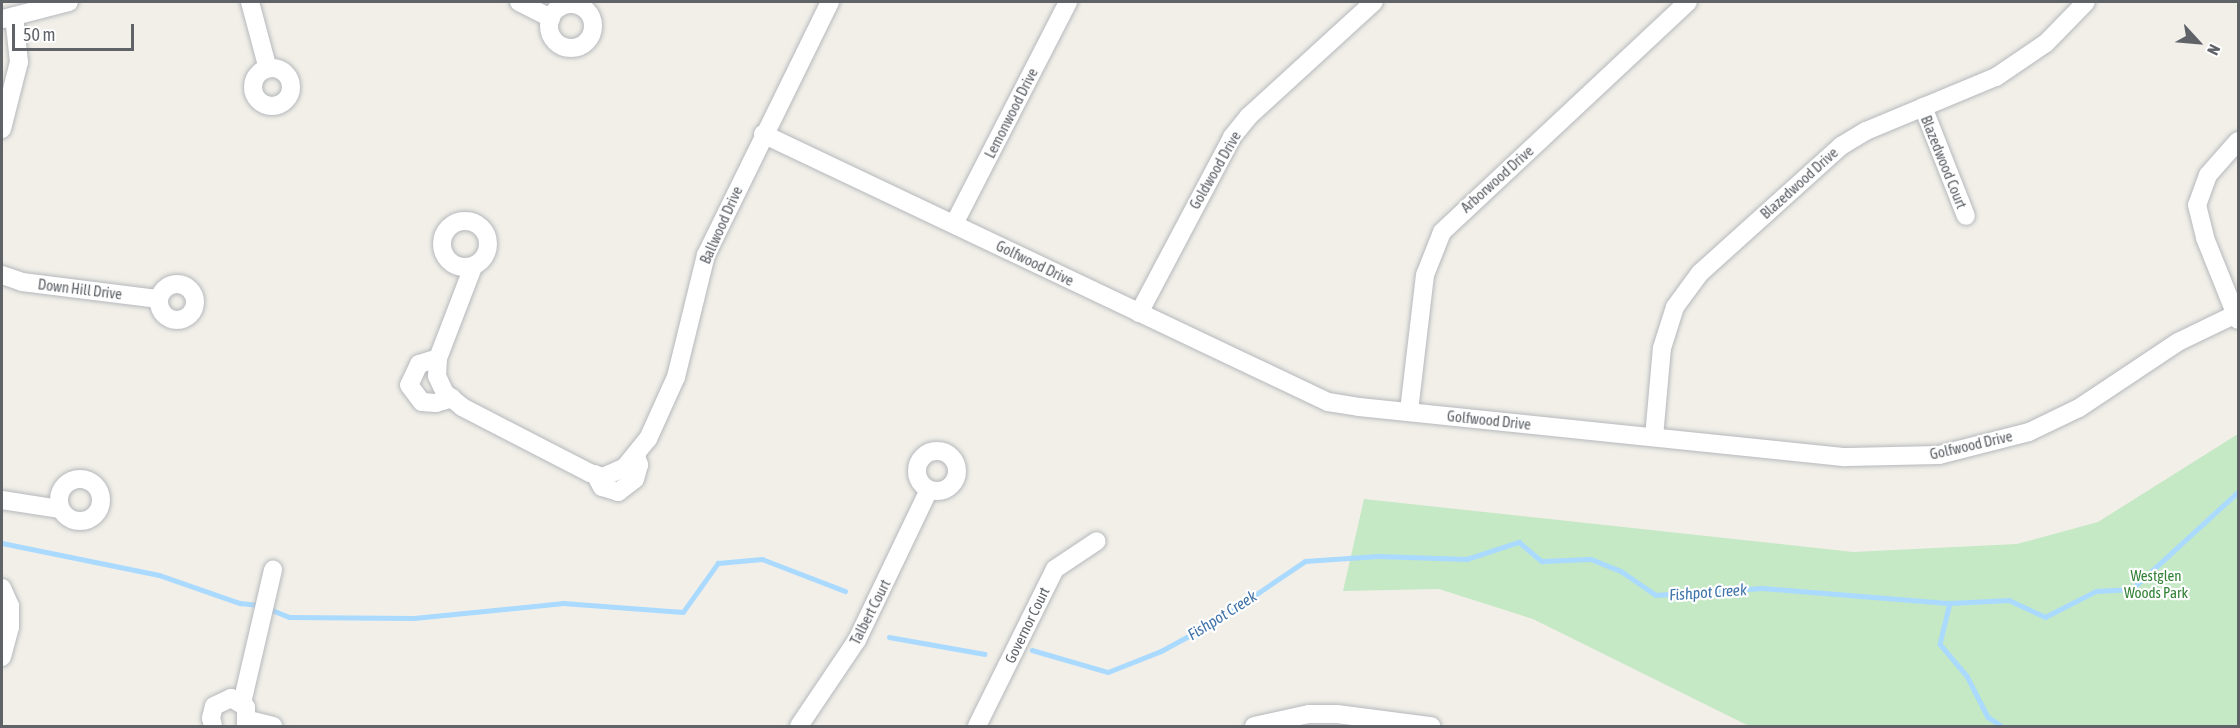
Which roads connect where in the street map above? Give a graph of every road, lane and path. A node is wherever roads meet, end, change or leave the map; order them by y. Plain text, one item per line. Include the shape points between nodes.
1 (69, 2) edge
2 (250, 2) edge
3 (519, 2) edge
4 (830, 2) edge
5 (1068, 2) edge
6 (1374, 2) edge
7 (1688, 2) edge
8 (2086, 2) edge
9 (8, 18) edge
10 (551, 18) dead end
11 (268, 69) dead end
12 (1923, 107) junction
13 (2, 129) edge
14 (763, 134) junction
15 (2238, 141) edge
16 (1966, 216) dead end
17 (954, 224) junction
18 (473, 267) dead end
19 (2, 275) edge
20 (159, 298) dead end
21 (1139, 314) junction
22 (2238, 316) edge
23 (438, 358) junction
24 (452, 398) junction
25 (1409, 411) junction
26 (1654, 436) junction
27 (929, 490) dead end
28 (2, 500) edge
29 (60, 509) dead end
30 (1097, 541) dead end
31 (273, 570) dead end
32 (2, 588) edge
33 (2, 657) edge
34 (246, 716) edge
35 (213, 726) edge
36 (273, 726) edge
37 (799, 726) edge
38 (977, 726) edge
39 (1254, 726) edge
40 (1431, 726) edge

1 - 9 street
2 - 11 street
3 - 10 street
4 - 14 street, Ballwood Drive
5 - 17 street, Lemonwood Drive
6 - 21 street, Goldwood Drive via 1232,136
7 - 25 street, Arborwood Drive via 1442,232 1425,275
8 - 12 street, Blazedwood Drive via 2066,25 2022,61
9 - 13 street via 19,62
12 - 16 street, Blazedwood Court
12 - 26 street, Blazedwood Drive via 1866,131 1831,153 1686,288 1674,307 1662,348
14 - 17 street, Golfwood Drive
14 - 24 street, Ballwood Drive via 706,255 689,338 676,377 656,424 636,456 611,474 595,474
15 - 22 street via 2208,175 2197,205 2205,238
17 - 21 street, Golfwood Drive
18 - 23 street
19 - 20 street, Down Hill Drive via 22,282
21 - 25 street, Golfwood Drive via 1328,402
22 - 26 street, Golfwood Drive via 2178,342 2079,408 2029,432 1957,452 1901,458 1845,457
23 - 24 street via 439,384
23 - 24 street via 419,364 409,385 422,402
25 - 26 street, Golfwood Drive
27 - 37 street, Talbert Court via 857,640
28 - 29 street
30 - 38 street, Governor Court via 1055,569
31 - 34 street
32 - 33 street via 10,606 10,627
34 - 35 street via 231,698 219,702 212,712
34 - 36 street
39 - 40 street via 1309,714 1337,714

